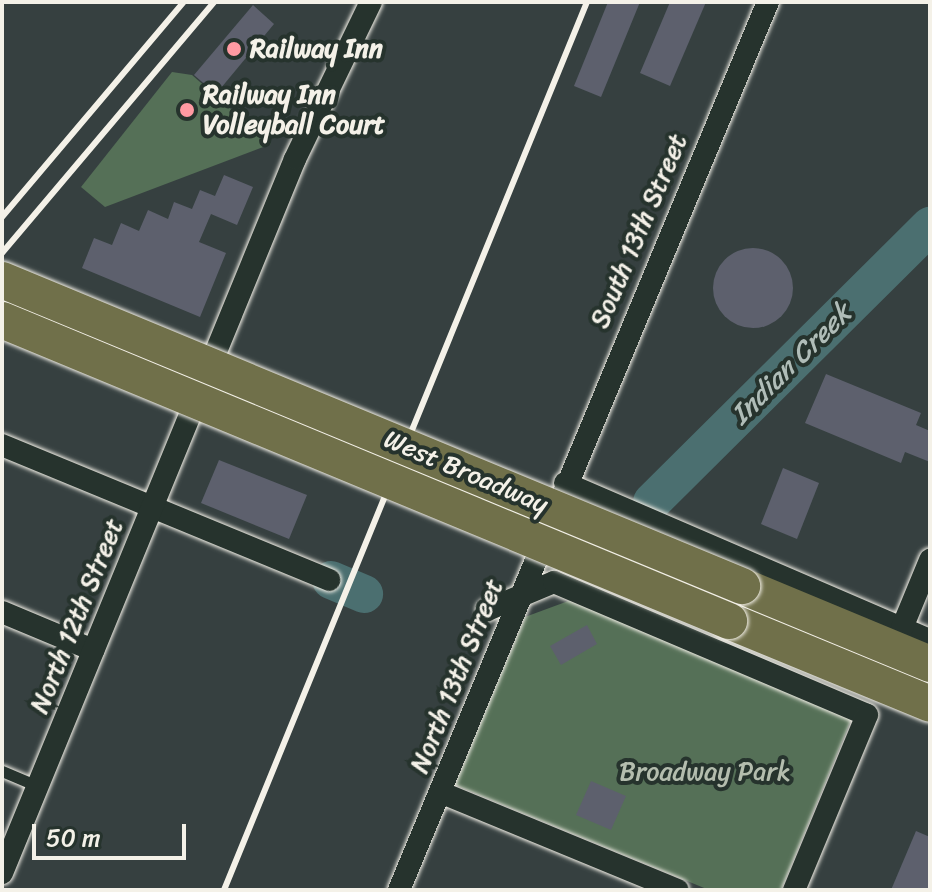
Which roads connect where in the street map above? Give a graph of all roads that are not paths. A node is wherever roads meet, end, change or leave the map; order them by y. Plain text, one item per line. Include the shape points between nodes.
1 (371, 2) edge
2 (768, 2) edge
3 (2, 280) edge
4 (2, 320) edge
5 (2, 445) edge
6 (565, 483) junction
7 (152, 506) junction
8 (927, 575) edge
9 (329, 580) dead end
10 (519, 599) junction
11 (487, 610) dead end
12 (2, 612) edge
13 (902, 628) junction
14 (930, 640) edge
15 (93, 650) junction
16 (930, 664) edge
17 (930, 704) edge
18 (2, 771) edge
19 (38, 786) junction
20 (440, 792) junction
21 (2, 873) edge
22 (399, 890) edge
23 (678, 890) edge
24 (794, 890) edge

1 - 7 street, North 12th Street via 295,159
2 - 6 street, South 13th Street
3 - 16 main road, West Broadway, bridge
4 - 17 main road, West Broadway, bridge
5 - 7 street
6 - 10 street, North 13th Street
6 - 13 street
7 - 9 street
7 - 15 street, North 12th Street
8 - 13 street
10 - 11 street
10 - 20 street, North 13th Street
10 - 24 street via 554,582 867,715
12 - 15 street
13 - 14 street
15 - 19 street, North 12th Street
18 - 19 lane
19 - 21 street, North 12th Street
20 - 22 street, North 13th Street
20 - 23 street

